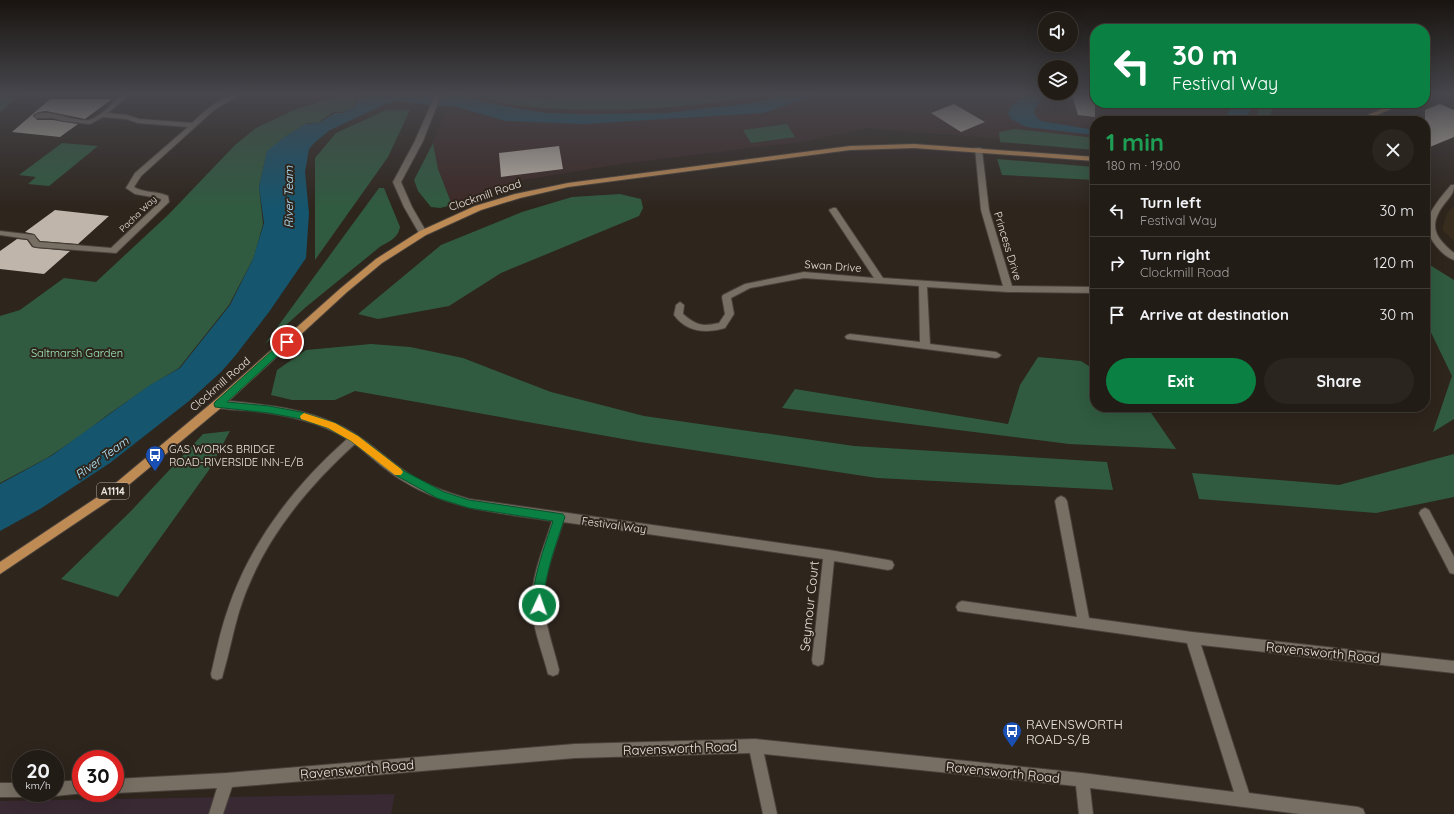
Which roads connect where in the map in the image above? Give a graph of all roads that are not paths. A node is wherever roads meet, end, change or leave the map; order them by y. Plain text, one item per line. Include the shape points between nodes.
1 (184, 133) edge
2 (421, 133) edge
3 (978, 150) junction
4 (1090, 159) edge
5 (1454, 187) edge
6 (833, 210) dead end
7 (423, 232) junction
8 (0, 233) edge
9 (1454, 257) edge
10 (881, 281) junction
11 (922, 284) junction
12 (1008, 289) junction
13 (1090, 290) edge
14 (680, 306) dead end
15 (850, 337) dead end
16 (925, 346) junction
17 (996, 354) dead end
18 (218, 404) junction
19 (355, 438) junction
20 (1061, 501) dead end
21 (1425, 513) dead end
22 (560, 517) junction
23 (829, 555) junction
24 (888, 564) dead end
25 (0, 568) edge
26 (1454, 569) edge
27 (962, 607) dead end
28 (1084, 623) junction
29 (1192, 638) junction
30 (818, 660) dead end
31 (1454, 667) edge
32 (553, 670) dead end
33 (217, 674) dead end
34 (755, 746) junction
35 (227, 780) junction
36 (1082, 780) junction
37 (124, 786) edge
38 (0, 790) edge
39 (12, 790) edge
40 (1244, 800) junction
41 (216, 814) edge
42 (770, 814) edge
43 (1086, 814) edge
44 (1358, 814) edge

1 - 8 street, Pacha Way via 132,183 130,188 133,191 160,195 165,198 164,202 113,251 36,244 32,237
2 - 7 street via 398,179 398,187
3 - 4 main road, Clockmill Road / A1114
3 - 7 main road, Clockmill Road / A1114 via 914,146 850,148 568,185 495,202
3 - 12 street, Princess Drive via 985,210
5 - 9 street via 1433,214 1430,226 1436,240
6 - 10 street
7 - 18 main road, Clockmill Road / A1114 via 379,261 344,290
10 - 11 street, Swan Drive
10 - 14 street, Swan Drive via 804,275 748,286 726,297 730,314 722,326 704,330 688,324 678,315
11 - 12 street, Swan Drive
11 - 16 street
12 - 13 street, Princess Drive
15 - 16 street
16 - 17 street
18 - 19 street, Festival Way via 269,409 301,416 332,425
18 - 25 main road, Clockmill Road / A1114 via 109,495
19 - 22 street, Festival Way via 400,474 441,495 469,504
19 - 33 street via 307,483 266,538 233,612
20 - 28 street
21 - 26 street
22 - 23 street, Festival Way
22 - 32 street via 538,596
23 - 24 street, Festival Way
23 - 30 street, Seymour Court
27 - 28 street, Ravensworth Road
28 - 29 street, Ravensworth Road
29 - 31 street, Ravensworth Road
29 - 40 street
34 - 35 street, Ravensworth Road via 575,751
34 - 36 street, Ravensworth Road
34 - 42 street
35 - 37 street, Ravensworth Road
35 - 41 street
36 - 40 street, Ravensworth Road
36 - 43 street
38 - 39 street
40 - 44 street, Ravensworth Road

